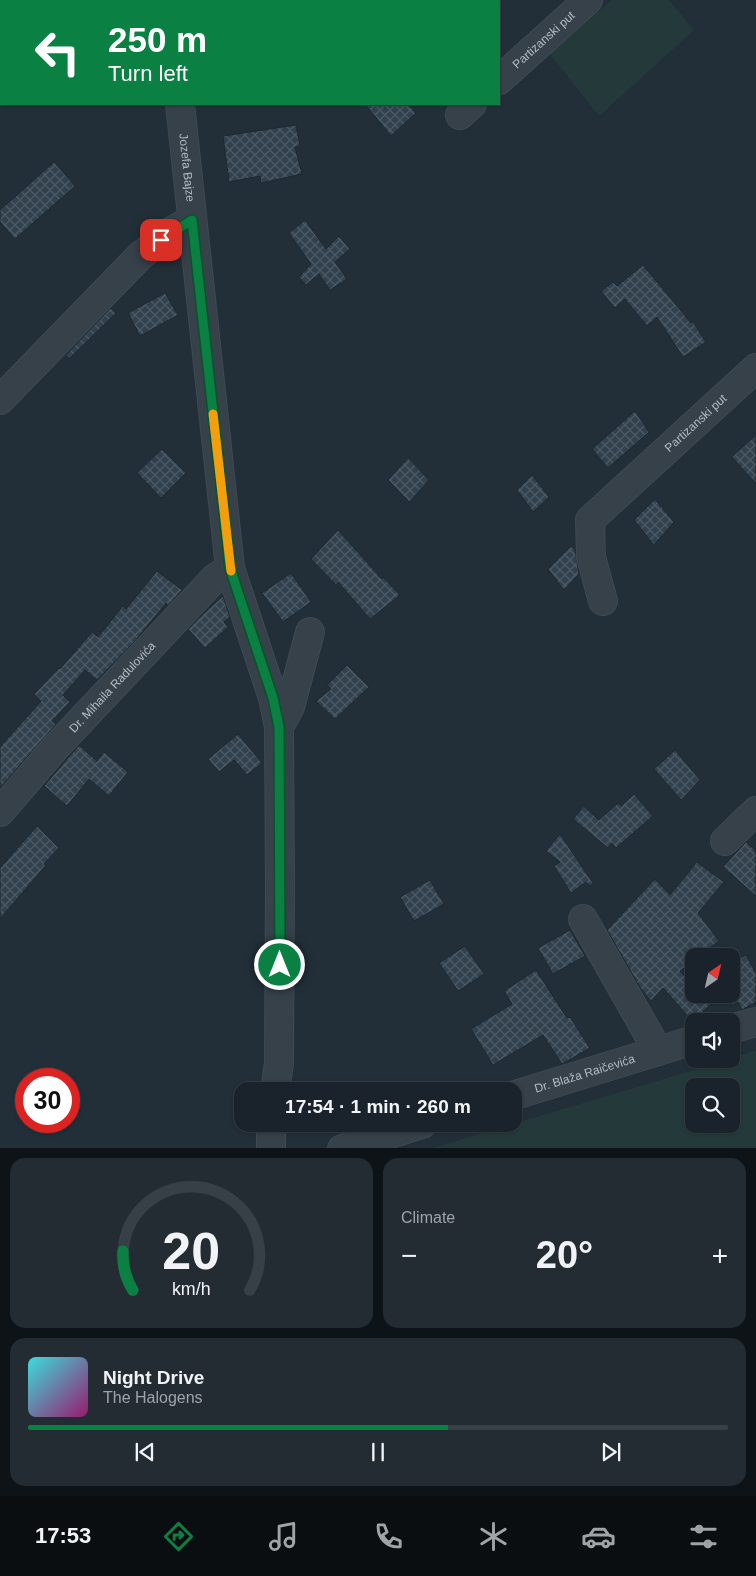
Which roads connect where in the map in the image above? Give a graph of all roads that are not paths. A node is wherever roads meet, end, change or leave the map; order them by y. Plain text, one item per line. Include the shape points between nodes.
1 (588, 0) edge
2 (500, 79) edge
3 (180, 105) edge
4 (192, 220) junction
5 (756, 368) edge
6 (0, 400) edge
7 (230, 568) junction
8 (603, 601) dead end
9 (310, 632) dead end
10 (279, 727) junction
11 (756, 811) edge
12 (0, 812) edge
13 (725, 841) dead end
14 (583, 919) dead end
15 (756, 1022) edge
16 (740, 1026) edge
17 (685, 1043) edge
18 (658, 1051) junction
19 (276, 1082) edge
20 (522, 1093) edge
21 (271, 1132) edge
22 (395, 1132) edge
23 (271, 1148) edge
24 (342, 1148) edge

1 - 2 street, Partizanski put
3 - 4 street, Jozefa Bajze
4 - 6 street via 140,256
4 - 7 street, Jozefa Bajze
5 - 8 street, Partizanski put via 590,520 591,557
7 - 10 street, Jozefa Bajze via 273,698
7 - 12 street, Dr. Mihaila Radulovića via 214,578 55,748
9 - 10 street via 290,707
10 - 19 street, Jozefa Bajze via 279,1063
11 - 13 street
14 - 18 street
15 - 16 street
17 - 18 street, Dr. Blaža Raičevića
18 - 20 street, Dr. Blaža Raičevića
21 - 23 street
22 - 24 street

